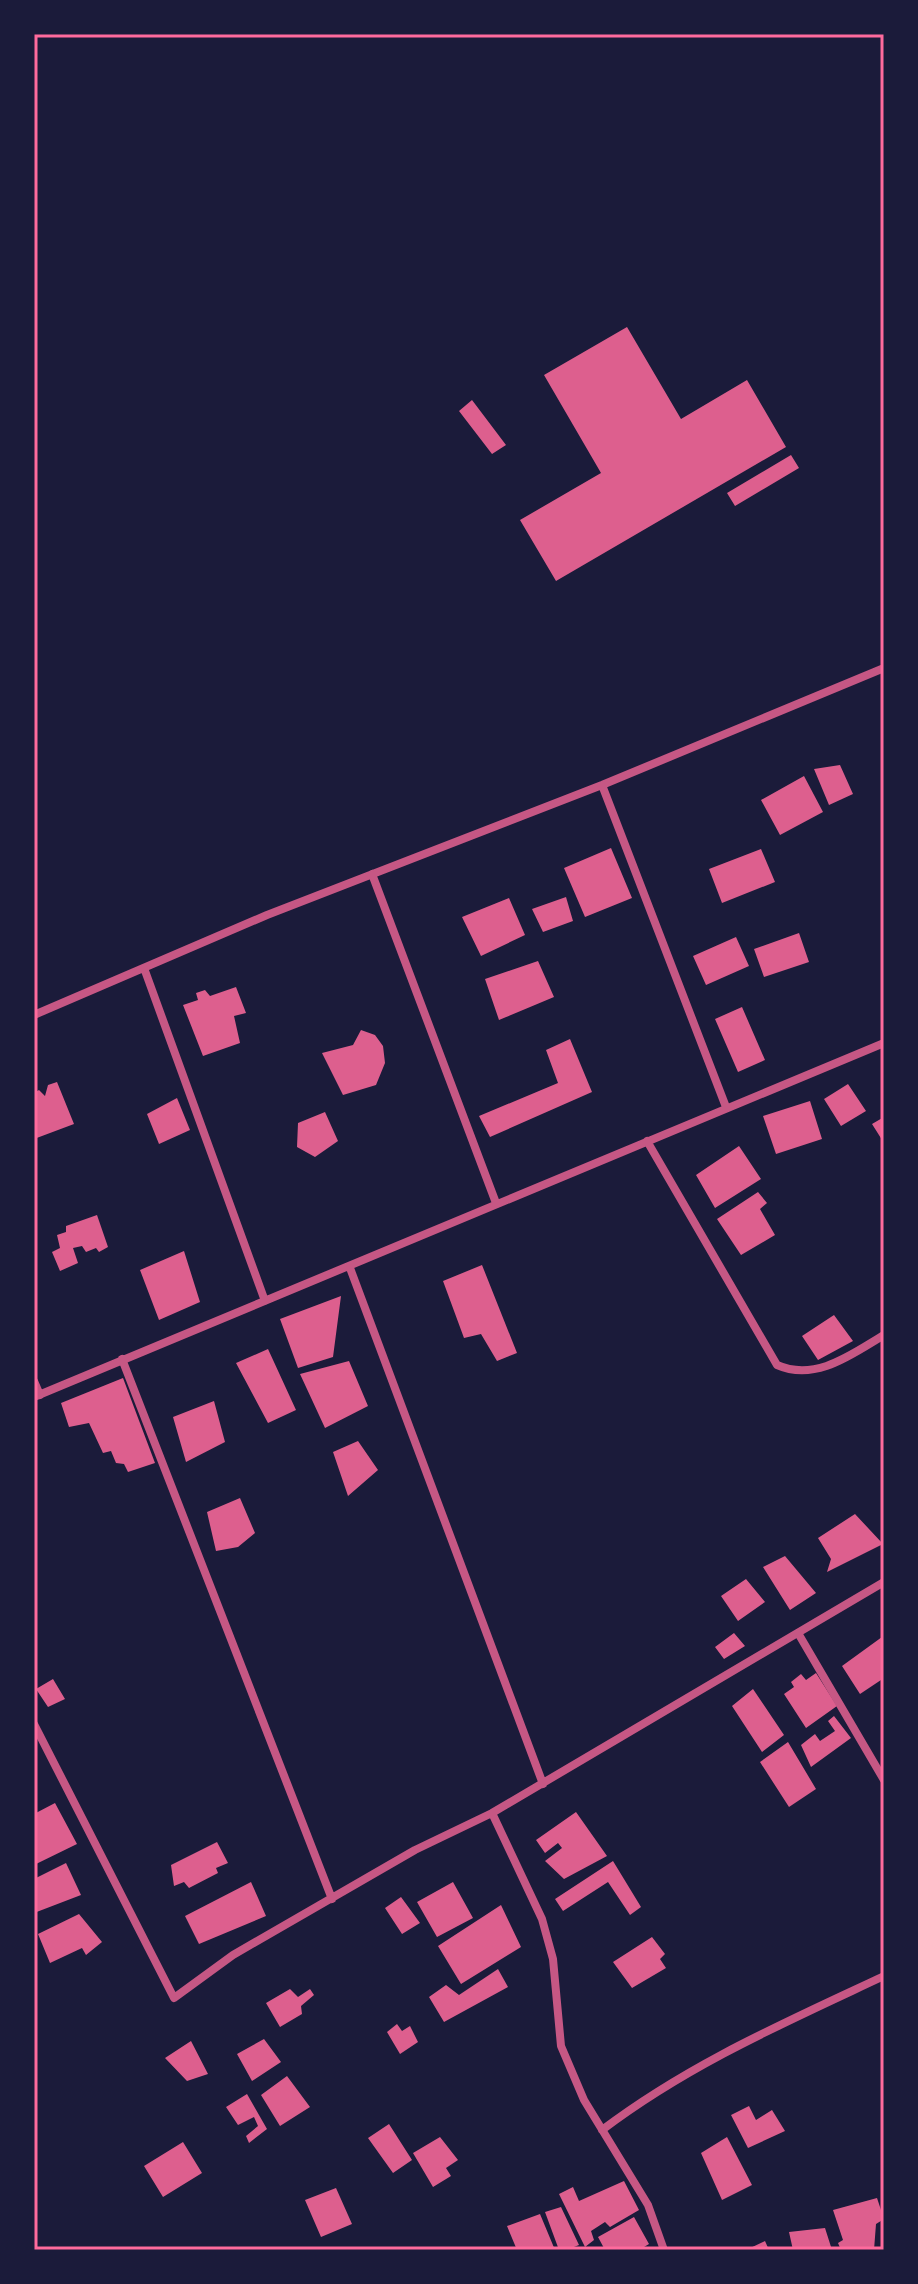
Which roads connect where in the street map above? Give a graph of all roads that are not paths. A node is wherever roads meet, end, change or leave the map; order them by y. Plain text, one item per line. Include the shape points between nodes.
1 (884, 668) edge
2 (602, 785) junction
3 (372, 874) junction
4 (144, 968) junction
5 (34, 1015) edge
6 (884, 1043) edge
7 (726, 1107) junction
8 (647, 1141) junction
9 (496, 1203) junction
10 (350, 1268) junction
11 (265, 1301) junction
12 (884, 1335) edge
13 (122, 1359) junction
14 (34, 1381) edge
15 (37, 1396) edge
16 (884, 1582) edge
17 (798, 1633) junction
18 (34, 1724) edge
19 (884, 1780) edge
20 (543, 1784) junction
21 (492, 1813) junction
22 (332, 1899) junction
23 (884, 1976) edge
24 (602, 2130) junction
25 (664, 2250) edge

1 - 2 street
2 - 3 street
2 - 7 street
3 - 4 street
3 - 9 street
4 - 5 street
4 - 11 street
6 - 7 street
7 - 8 street
8 - 9 street
8 - 12 street via 777,1365 792,1372 818,1369
9 - 10 street
10 - 11 street
10 - 20 street
11 - 13 street
13 - 15 street
13 - 22 street
14 - 15 street
16 - 17 street
17 - 19 street
17 - 20 street
18 - 22 street via 174,1998 233,1955
20 - 21 street
21 - 22 street
21 - 24 street via 542,1919 553,1959 561,2046
23 - 24 street via 724,2051 648,2095
24 - 25 street via 648,2205

